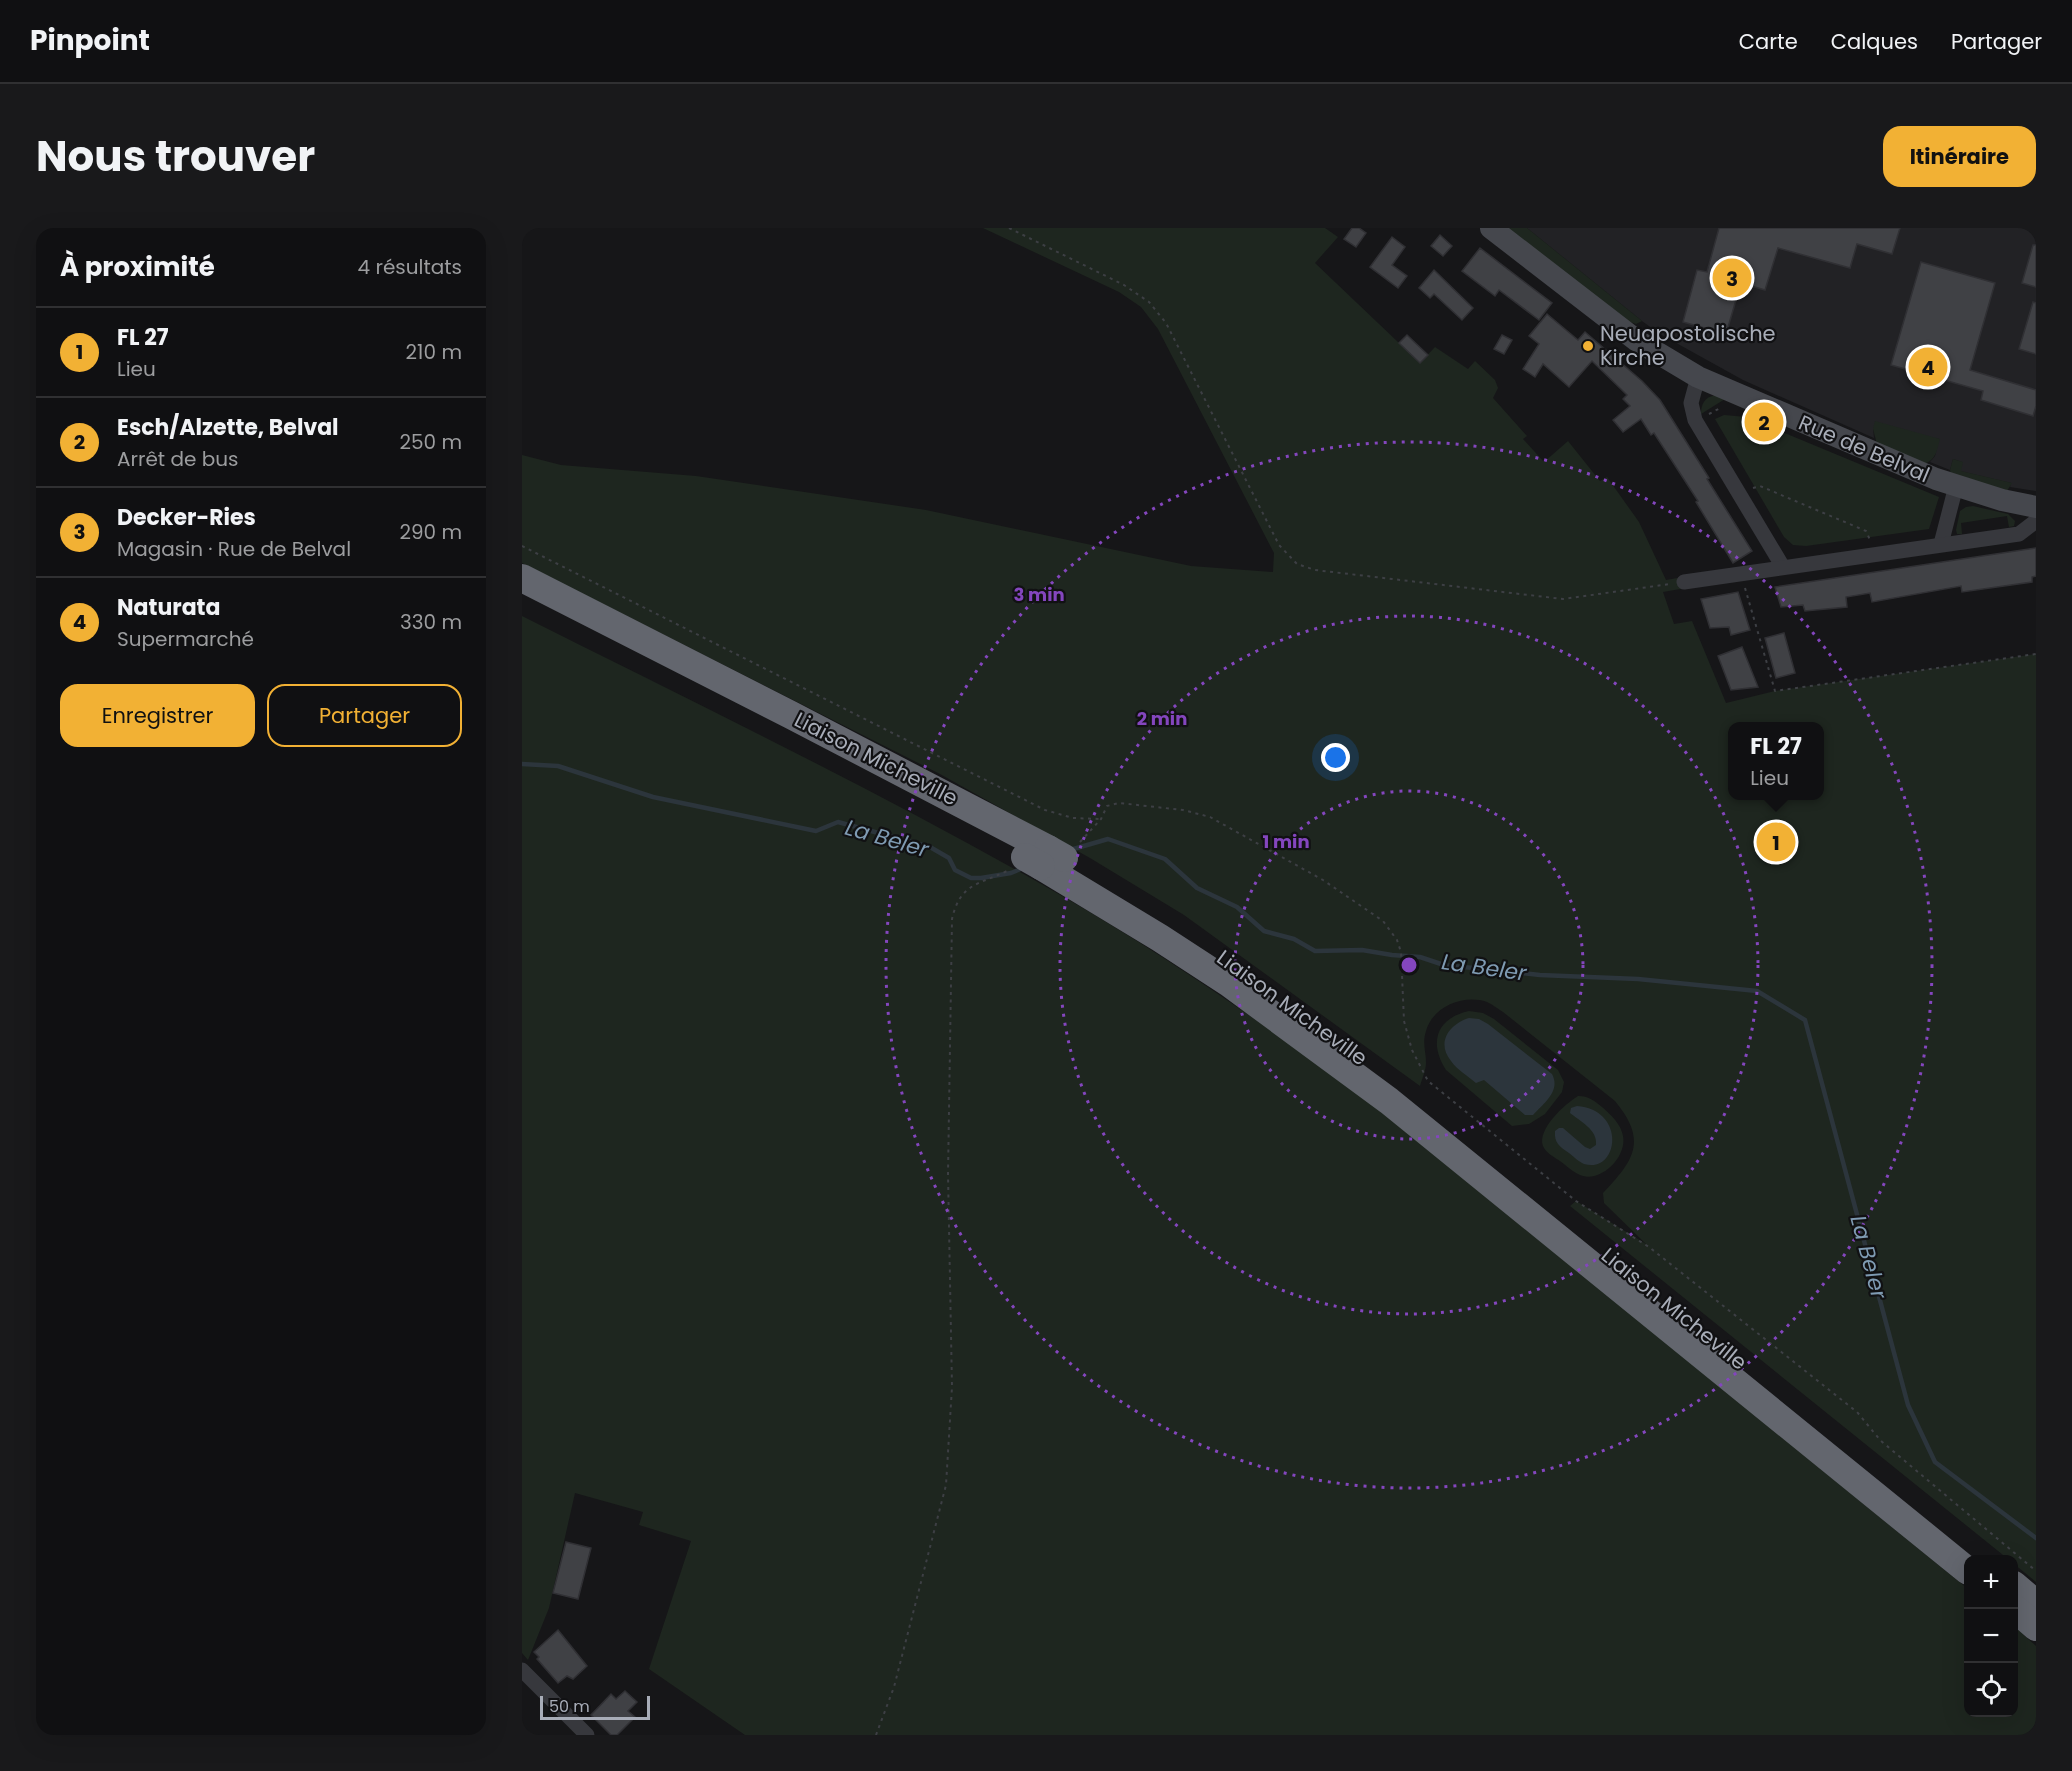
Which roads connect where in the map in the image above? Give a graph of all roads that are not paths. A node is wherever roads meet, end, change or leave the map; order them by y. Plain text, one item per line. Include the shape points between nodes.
1 (1491, 228) edge
2 (1698, 377) junction
3 (1956, 486) junction
4 (2036, 507) edge
5 (2036, 521) edge
6 (1941, 544) junction
7 (1783, 567) junction
8 (522, 578) edge
9 (1684, 582) road end
10 (522, 600) edge
11 (1044, 857) junction
12 (1976, 1555) edge
13 (1964, 1568) edge
14 (2018, 1589) edge
15 (2036, 1604) edge
16 (2014, 1609) edge
17 (2036, 1627) edge
18 (522, 1670) edge
19 (587, 1735) edge

1 - 2 main road, Rue de Belval via 1636,340
2 - 3 main road, Rue de Belval
2 - 7 street via 1691,403 1695,420
3 - 4 main road, Rue de Belval
3 - 6 street
5 - 6 street via 2019,534
6 - 7 street
7 - 9 street
8 - 11 highway, Liaison Micheville via 791,715
10 - 11 highway, Liaison Micheville
11 - 12 highway, Liaison Micheville via 1226,959 1297,1009 1410,1094
11 - 13 highway, Liaison Micheville via 1229,983 1389,1101
14 - 15 highway
16 - 17 highway
18 - 19 street

